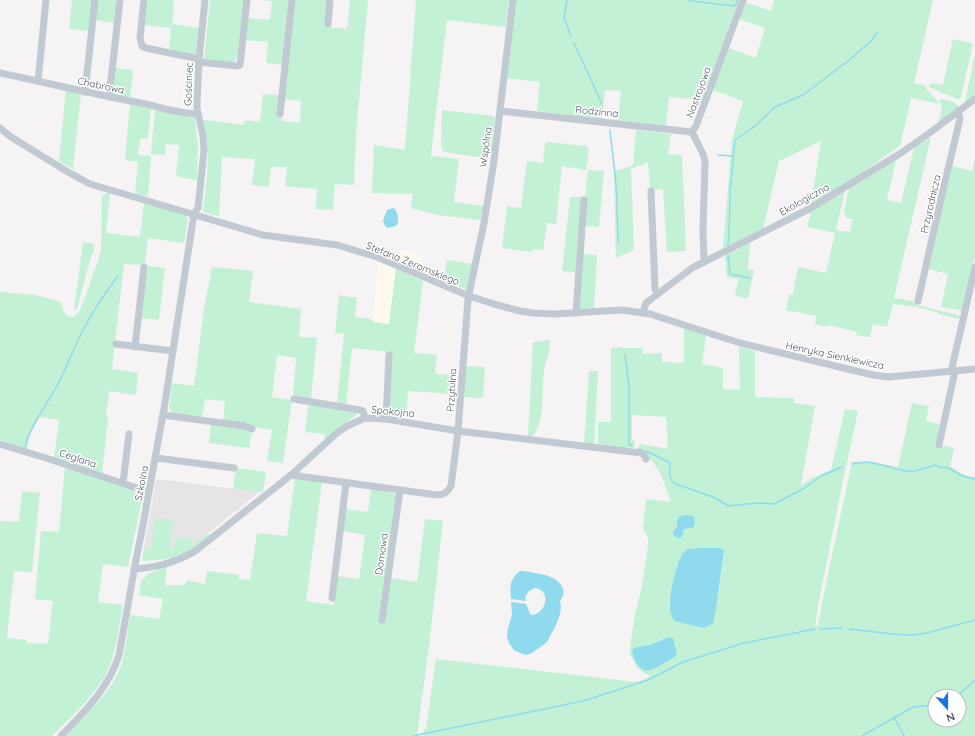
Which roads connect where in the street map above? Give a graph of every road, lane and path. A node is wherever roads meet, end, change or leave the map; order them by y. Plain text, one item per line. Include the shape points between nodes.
1 (46, 0) edge
2 (95, 0) edge
3 (120, 0) edge
4 (144, 0) edge
5 (205, 0) edge
6 (247, 0) edge
7 (292, 0) edge
8 (330, 0) edge
9 (513, 0) edge
10 (743, 0) edge
11 (328, 24) dead end
12 (199, 61) junction
13 (0, 73) edge
14 (38, 81) junction
15 (85, 92) junction
16 (109, 97) junction
17 (975, 99) edge
18 (500, 111) junction
19 (958, 112) junction
20 (198, 114) junction
21 (280, 114) dead end
22 (0, 128) edge
23 (692, 132) junction
24 (651, 191) dead end
25 (584, 200) dead end
26 (194, 214) junction
27 (704, 262) junction
28 (975, 267) edge
29 (144, 268) dead end
30 (657, 294) junction
31 (469, 296) junction
32 (918, 301) dead end
33 (643, 312) junction
34 (576, 313) junction
35 (740, 343) joint
36 (116, 344) dead end
37 (135, 347) junction
38 (173, 351) junction
39 (389, 354) dead end
40 (975, 369) edge
41 (953, 371) junction
42 (294, 399) dead end
43 (163, 414) junction
44 (365, 418) junction
45 (386, 418) junction
46 (252, 429) dead end
47 (458, 431) junction
48 (129, 434) dead end
49 (0, 444) edge
50 (939, 445) dead end
51 (156, 458) junction
52 (646, 459) dead end
53 (234, 468) dead end
54 (291, 475) junction
55 (123, 483) junction
56 (346, 483) junction
57 (400, 490) junction
58 (149, 492) junction
59 (134, 569) junction
60 (332, 598) dead end
61 (382, 620) dead end
62 (60, 736) edge

1 - 14 street
2 - 15 street
3 - 16 street
4 - 12 street via 140,38 142,46
5 - 12 street, Gościniec
6 - 12 street via 240,65
7 - 21 street
8 - 11 street
9 - 18 street, Wspólna
10 - 23 street, Nastrojowa
12 - 20 street, Gościniec
13 - 14 street, Chabrowa
14 - 15 street, Chabrowa
15 - 16 street, Chabrowa
16 - 20 street, Chabrowa
17 - 19 street, Ekologiczna
18 - 23 street, Rodzinna
18 - 31 street, Wspólna via 484,223
19 - 27 street, Ekologiczna via 900,153 809,209
19 - 32 street, Przyrodnicza via 960,119
20 - 26 street, Gościniec via 204,150 198,208
22 - 26 street, Stefana Żeromskiego via 90,184
23 - 27 street, Nastrojowa via 705,161
24 - 30 street
25 - 34 street
26 - 31 street, Stefana Żeromskiego via 263,235 337,245 376,257
26 - 38 street, Szkolna
27 - 30 street, Ekologiczna
28 - 41 street
29 - 37 street
30 - 33 street, Ekologiczna via 646,303
31 - 34 street, Stefana Żeromskiego via 527,312
31 - 47 street, Przytulna
33 - 34 street, Stefana Żeromskiego via 622,310
33 - 35 street, Stefana Żeromskiego
35 - 41 street, Henryka Sienkiewicza via 873,375 889,377
36 - 37 street
37 - 38 street
38 - 43 street, Szkolna
39 - 45 street
40 - 41 street, Henryka Sienkiewicza
41 - 50 street
42 - 44 street via 360,410 363,411
43 - 46 street
43 - 51 street, Szkolna
44 - 45 street, Spokojna
44 - 54 street, Spokojna via 338,432
45 - 47 street, Spokojna
47 - 52 street, Spokojna via 641,453
47 - 57 street, Przytulna via 451,486 447,492 440,495
48 - 55 street
49 - 55 street, Ceglana
51 - 53 street
51 - 58 street, Szkolna
54 - 56 street
54 - 59 street, Spokojna via 194,552 156,566
55 - 58 street, Ceglana
56 - 57 street
56 - 60 street
57 - 61 street, Domowa
58 - 59 street, Szkolna
59 - 62 street, Szkolna via 114,670 99,694

